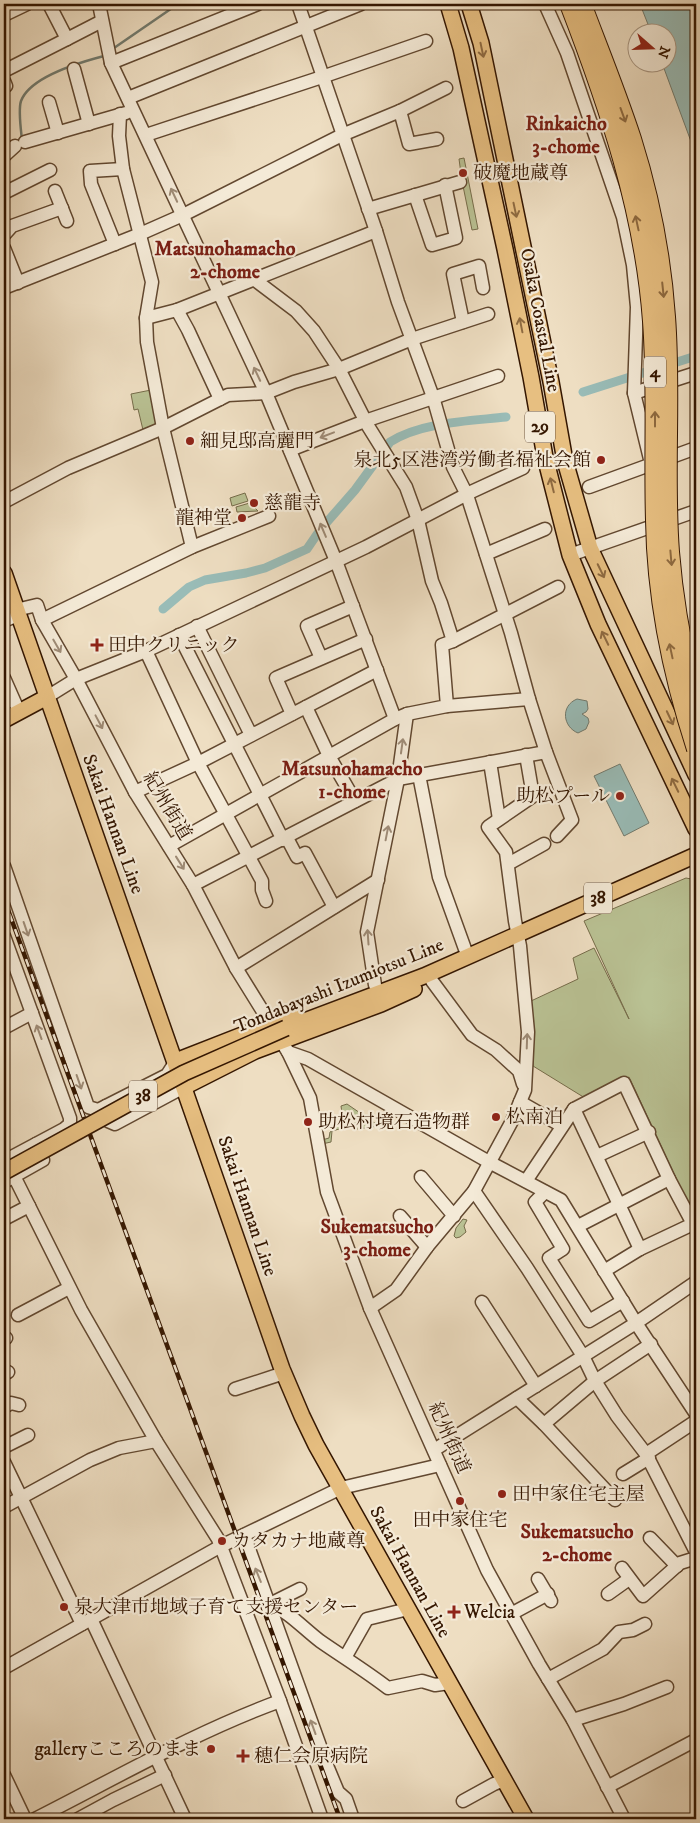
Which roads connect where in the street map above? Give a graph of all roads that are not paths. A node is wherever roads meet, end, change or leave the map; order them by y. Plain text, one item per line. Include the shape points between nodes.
1 (27, 4) edge
2 (49, 4) edge
3 (99, 4) edge
4 (258, 4) edge
5 (298, 4) edge
6 (361, 4) edge
7 (448, 4) edge
8 (469, 4) edge
9 (545, 4) edge
10 (569, 4) edge
11 (582, 4) edge
12 (4, 16) edge
13 (102, 21) junction
14 (305, 26) junction
15 (67, 38) junction
16 (426, 41) dead end
17 (110, 56) junction
18 (74, 69) dead end
19 (4, 71) edge
20 (322, 77) junction
21 (446, 88) dead end
22 (128, 98) junction
23 (49, 102) dead end
24 (134, 110) junction
25 (400, 111) junction
26 (120, 114) junction
27 (89, 124) junction
28 (58, 133) junction
29 (146, 135) junction
30 (342, 135) junction
31 (437, 139) dead end
32 (4, 156) edge
33 (123, 169) junction
34 (50, 170) dead end
35 (460, 182) dead end
36 (445, 186) junction
37 (55, 191) dead end
38 (4, 192) edge
39 (415, 195) junction
40 (62, 208) junction
41 (368, 209) junction
42 (183, 215) junction
43 (67, 220) dead end
44 (376, 231) junction
45 (140, 234) junction
46 (4, 236) edge
47 (115, 244) junction
48 (4, 248) edge
49 (255, 280) junction
50 (18, 283) junction
51 (4, 288) edge
52 (483, 288) dead end
53 (219, 294) junction
54 (177, 310) junction
55 (488, 314) dead end
56 (146, 318) junction
57 (463, 322) junction
58 (412, 339) junction
59 (339, 368) junction
60 (696, 373) edge
61 (498, 376) dead end
62 (634, 389) junction
63 (266, 392) junction
64 (433, 397) junction
65 (220, 399) junction
66 (365, 421) junction
67 (163, 428) junction
68 (696, 448) edge
69 (290, 450) junction
70 (652, 465) junction
71 (524, 468) dead end
72 (589, 487) dead end
73 (467, 495) junction
74 (4, 502) edge
75 (696, 511) edge
76 (269, 516) dead end
77 (673, 519) junction
78 (418, 520) junction
79 (545, 529) dead end
80 (192, 547) junction
81 (590, 548) junction
82 (486, 554) junction
83 (570, 555) junction
84 (336, 561) junction
85 (4, 573) edge
86 (558, 587) dead end
87 (353, 606) junction
88 (16, 610) junction
89 (505, 614) junction
90 (42, 620) junction
91 (4, 621) edge
92 (197, 626) junction
93 (179, 635) junction
94 (366, 639) junction
95 (453, 641) junction
96 (146, 651) junction
97 (321, 658) junction
98 (378, 670) junction
99 (4, 678) edge
100 (76, 679) junction
101 (47, 697) junction
102 (529, 699) junction
103 (696, 701) edge
104 (306, 706) junction
105 (447, 706) junction
106 (19, 712) junction
107 (292, 714) junction
108 (401, 716) junction
109 (4, 720) edge
110 (251, 735) junction
111 (234, 744) junction
112 (696, 748) edge
113 (546, 752) junction
114 (526, 755) junction
115 (329, 756) junction
116 (490, 762) junction
117 (198, 763) junction
118 (419, 775) junction
119 (696, 775) edge
120 (398, 779) junction
121 (135, 792) junction
122 (260, 796) junction
123 (355, 801) junction
124 (226, 815) junction
125 (499, 819) junction
126 (696, 828) edge
127 (557, 836) dead end
128 (285, 839) junction
129 (544, 844) dead end
130 (169, 846) junction
131 (696, 854) edge
132 (250, 856) junction
133 (508, 864) junction
134 (4, 866) edge
135 (378, 880) junction
136 (193, 885) junction
137 (266, 901) dead end
138 (334, 907) junction
139 (517, 934) junction
140 (4, 936) edge
141 (500, 941) junction
142 (465, 949) junction
143 (236, 968) junction
144 (432, 981) junction
145 (375, 985) junction
146 (32, 1013) junction
147 (4, 1028) edge
148 (281, 1036) junction
149 (176, 1061) junction
150 (184, 1087) junction
151 (525, 1090) junction
152 (520, 1102) junction
153 (106, 1106) junction
154 (574, 1109) junction
155 (562, 1126) junction
156 (649, 1132) junction
157 (36, 1144) junction
158 (597, 1156) junction
159 (489, 1162) junction
160 (6, 1168) edge
161 (421, 1177) dead end
162 (669, 1179) junction
163 (526, 1181) junction
164 (474, 1191) junction
165 (545, 1192) junction
166 (618, 1204) junction
167 (29, 1206) junction
168 (400, 1216) dead end
169 (454, 1216) junction
170 (4, 1219) edge
171 (578, 1226) junction
172 (427, 1247) junction
173 (640, 1249) junction
174 (604, 1271) junction
175 (696, 1282) edge
176 (69, 1288) junction
177 (623, 1301) junction
178 (482, 1302) dead end
179 (370, 1308) junction
180 (25, 1314) dead end
181 (636, 1323) junction
182 (651, 1344) junction
183 (583, 1356) junction
184 (284, 1373) junction
185 (595, 1381) junction
186 (536, 1386) junction
187 (235, 1389) dead end
188 (517, 1398) junction
189 (19, 1405) dead end
190 (4, 1407) edge
191 (696, 1414) edge
192 (696, 1421) edge
193 (544, 1424) junction
194 (28, 1435) dead end
195 (156, 1441) junction
196 (4, 1447) edge
197 (434, 1450) junction
198 (648, 1456) junction
199 (4, 1462) edge
200 (440, 1465) junction
201 (623, 1474) dead end
202 (340, 1488) junction
203 (21, 1497) junction
204 (615, 1500) dead end
205 (4, 1507) edge
206 (244, 1536) junction
207 (650, 1538) dead end
208 (221, 1546) junction
209 (696, 1552) edge
210 (696, 1558) edge
211 (678, 1566) junction
212 (538, 1579) dead end
213 (300, 1589) dead end
214 (608, 1594) dead end
215 (270, 1604) junction
216 (408, 1609) junction
217 (511, 1614) junction
218 (87, 1622) junction
219 (645, 1624) dead end
220 (346, 1656) junction
221 (4, 1668) edge
222 (548, 1679) junction
223 (449, 1683) junction
224 (668, 1687) dead end
225 (280, 1701) junction
226 (573, 1720) junction
227 (695, 1740) edge
228 (155, 1755) junction
229 (4, 1775) edge
230 (164, 1776) junction
231 (504, 1780) junction
232 (607, 1787) junction
233 (463, 1801) dead end
234 (25, 1819) edge
235 (35, 1819) edge
236 (78, 1819) edge
237 (185, 1819) edge
238 (322, 1819) edge
239 (353, 1819) edge
240 (526, 1819) edge
241 (624, 1819) edge

1 - 12 street
2 - 15 street
3 - 13 street
4 - 17 street
5 - 14 street
6 - 14 street
83 -> 7 main road, Osaka Coastal Line / 29 via 545,457 532,377 464,57
8 -> 81 main road, Osaka Coastal Line / 29 via 483,52 565,460
9 - 62 street via 567,53 623,217 637,306
112 -> 10 highway, 4, bridge via 666,626 656,555 654,358 648,278 619,147
11 -> 103 highway, 4, bridge via 632,140 647,196 661,274 668,356 670,552 680,624
13 - 15 street
13 - 17 street
14 - 20 street
14 - 22 street
15 - 19 street
16 - 20 street
17 - 22 street
18 - 27 street
20 - 29 street
20 - 30 street
21 - 25 street
22 - 24 street
23 - 28 street
24 - 26 street
24 - 29 street
25 - 30 street
25 - 31 street via 409,144
26 - 27 street
26 - 33 street
27 - 28 street
28 - 32 street via 20,144
42 -> 29 street
30 - 41 street
30 - 42 street
33 - 45 street
33 - 47 street via 90,171 91,184
34 - 38 street
35 - 36 street
36 - 39 street
36 - 39 street via 456,238 432,245
37 - 40 street
39 - 41 street
40 - 43 street
40 - 46 street via 12,226
41 - 44 street
42 - 45 street
42 - 53 street
44 - 49 street
44 - 58 street
45 - 47 street
45 - 56 street via 152,282
47 - 50 street
48 - 50 street
49 - 53 street
49 - 59 street via 296,311
50 - 51 street
52 - 57 street via 479,266 453,274
53 - 54 street
63 -> 53 street
54 - 56 street
54 - 65 street
55 - 57 street
56 - 67 street via 147,342
57 - 58 street
58 - 59 street
58 - 64 street
59 - 63 street
59 - 66 street
60 - 62 street
61 - 64 street
62 - 70 street
63 - 65 street
63 - 69 street
64 - 66 street
64 - 73 street via 453,467
65 - 67 street
66 -> 69 street
66 - 78 street via 406,487
67 - 74 street via 68,468
67 - 80 street
68 - 70 street
84 -> 69 street
70 - 72 street
70 - 77 street
71 - 73 street
73 - 78 street
73 - 82 street
75 - 77 street
76 - 80 street
77 - 81 street
78 - 84 street
78 - 95 street via 432,581
79 - 82 street
80 - 90 street
81 - 83 street
81 -> 119 main road, Osaka Coastal Line / 29
82 - 89 street
126 -> 83 main road, Osaka Coastal Line / 29 via 598,624
84 - 87 street
84 - 92 street
85 - 88 main road, Sakai Hannan Line
86 - 89 street
87 - 94 street
87 - 97 street via 306,626
88 - 90 street, 紀州街道 via 37,605
88 - 91 street
88 - 101 main road, Sakai Hannan Line
89 - 95 street
89 - 102 street
90 -> 100 street, 紀州街道
92 - 93 street
92 - 110 street
93 - 96 street
93 - 111 street
94 - 97 street
94 - 98 street
95 - 105 street via 442,645
96 - 100 street
96 - 117 street
97 - 107 street via 276,678
98 - 104 street
98 - 108 street
99 - 106 street
100 - 101 street
100 -> 121 street, 紀州街道
101 - 106 main road
101 - 149 main road, Sakai Hannan Line
102 - 105 street
102 - 113 street
104 - 107 street
104 - 115 street
105 - 108 street
106 - 109 main road
107 - 110 street
108 - 115 street
120 -> 108 street
110 - 111 street
111 - 117 street
111 - 122 street
113 - 114 street
113 - 127 street via 572,820
114 - 116 street
114 - 125 street via 533,796
115 - 122 street
115 - 123 street
116 - 118 street
116 - 125 street
117 - 121 street
117 - 124 street
118 - 120 street
118 - 142 street via 439,877
120 - 123 street
135 -> 120 street
121 - 130 street, 紀州街道
122 - 124 street
122 - 128 street
123 - 128 street
124 - 130 street
124 - 132 street
125 - 133 street via 488,827 506,852
128 - 132 street
128 - 138 street via 297,857 305,853
129 - 133 street
130 -> 136 street, 紀州街道
131 - 139 main road, Tondabayashi Izumiotsu Line / 38
132 - 136 street
132 - 137 street via 262,881
133 - 139 street
134 -> 153 street via 88,1107 98,1110
135 - 138 street
145 -> 135 street via 367,932
136 - 143 street, 紀州街道
138 - 143 street
139 - 141 main road, Tondabayashi Izumiotsu Line / 38
151 -> 139 street via 528,1032
140 - 146 street
141 - 142 main road, 38 via 489,939
141 - 144 main road, 38 via 475,961
141 - 148 main road, Tondabayashi Izumiotsu Line / 38
142 - 145 main road, 38
143 - 148 street, 紀州街道
144 - 148 main road, 38 via 382,1004
144 - 151 street via 472,1035 496,1050 518,1071
145 - 148 main road, 38
146 - 147 street
157 -> 146 street via 64,1129 70,1124 70,1118
148 - 149 main road, 38
148 - 150 main road, 38
148 - 159 street via 308,1059
148 - 160 main road, Tondabayashi Izumiotsu Line / 38, bridge via 184,1073
148 - 179 street, 紀州街道 via 310,1098 327,1192
149 - 150 main road, Sakai Hannan Line
149 - 153 street via 167,1075
150 - 153 street via 115,1124 108,1121 104,1111
150 - 184 main road, Sakai Hannan Line
151 - 152 street
152 - 155 street
152 - 159 street
154 - 155 street
154 - 156 street via 624,1083
154 - 158 street
155 - 163 street
156 - 158 street
156 - 162 street
157 - 160 street
157 - 160 street via 43,1160
158 - 166 street
159 - 163 street
159 - 164 street
160 - 167 street
161 - 169 street
162 - 166 street
162 - 173 street via 693,1224
163 - 165 street
164 - 169 street
164 - 183 street
165 - 171 street via 561,1200
165 - 177 street via 535,1202 563,1249 549,1258 589,1322
166 - 171 street
166 - 173 street
167 - 170 street
167 - 176 street
168 - 172 street
169 - 172 street
171 - 174 street
172 - 179 street via 396,1290
173 - 174 street
174 - 177 street
175 - 181 street
176 - 180 street
176 - 195 street
177 - 181 street
178 - 186 street
179 - 197 street, 紀州街道
181 - 182 street
181 - 183 street
182 - 185 street
182 - 191 street
183 - 185 street
183 - 186 street
184 - 187 street
184 - 202 main road, Sakai Hannan Line via 302,1416
185 - 193 street
185 - 198 street
186 - 188 street
188 - 193 street
188 - 197 street
189 - 190 street via 11,1403
192 - 198 street
193 - 204 street
194 - 196 street
195 - 203 street via 119,1448 90,1460
195 - 208 street
197 - 200 street, 紀州街道
198 - 201 street
198 - 209 street
199 - 203 street
200 - 202 street
200 - 217 street, 紀州街道 via 487,1570
202 - 206 street
202 - 216 main road, Sakai Hannan Line
203 - 205 street
203 - 218 street
206 - 208 street
215 -> 206 street
207 - 211 street
208 - 218 street
208 - 225 street
210 - 211 street
211 - 214 street via 643,1596 626,1573
212 - 217 street via 550,1597
213 - 215 street
215 - 220 street via 281,1608 320,1640
239 -> 215 street via 346,1799 338,1792 328,1768
216 - 220 street via 367,1619
216 - 223 main road, Sakai Hannan Line
217 - 222 street, 紀州街道
218 - 221 street
218 - 228 street
219 - 222 street via 619,1632 603,1649
220 - 223 street via 388,1688 422,1681 435,1685
222 - 226 street, 紀州街道
223 - 231 main road, Sakai Hannan Line
224 - 226 street
225 - 228 street
225 - 238 street
226 - 232 street, 紀州街道
227 - 232 street
228 - 230 street
228 - 235 street
229 - 234 street
230 - 236 street
230 - 237 street
231 - 233 street
231 - 240 main road, Sakai Hannan Line
232 - 241 street, 紀州街道

